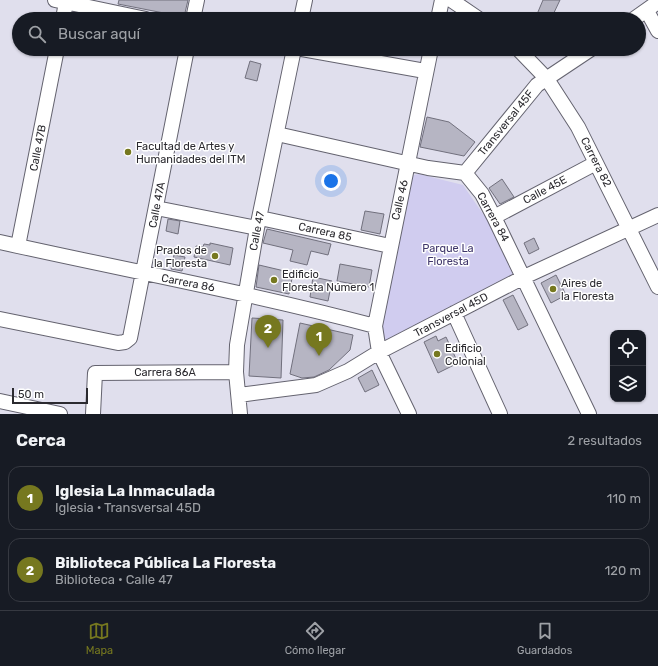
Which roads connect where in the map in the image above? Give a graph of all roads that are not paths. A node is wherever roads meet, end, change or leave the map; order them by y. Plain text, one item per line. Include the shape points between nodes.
1 (197, 0) edge
2 (305, 0) edge
3 (444, 0) edge
4 (61, 1) edge
5 (658, 2) edge
6 (646, 11) joint
7 (62, 12) edge
8 (113, 12) edge
9 (194, 12) edge
10 (302, 12) edge
11 (440, 12) edge
12 (466, 12) edge
13 (658, 31) edge
14 (56, 56) edge
15 (187, 56) edge
16 (293, 56) edge
17 (341, 56) edge
18 (428, 56) edge
19 (525, 56) edge
20 (580, 56) edge
21 (425, 71) junction
22 (547, 79) junction
23 (277, 134) junction
24 (596, 163) junction
25 (408, 164) junction
26 (464, 173) junction
27 (156, 208) junction
28 (658, 215) edge
29 (494, 217) junction
30 (258, 223) junction
31 (630, 229) junction
32 (0, 242) edge
33 (18, 246) junction
34 (390, 246) junction
35 (143, 274) junction
36 (524, 277) junction
37 (658, 287) edge
38 (245, 294) junction
39 (454, 313) junction
40 (0, 320) edge
41 (375, 326) junction
42 (379, 352) junction
43 (236, 372) junction
44 (239, 395) junction
45 (0, 401) edge
46 (60, 414) edge
47 (93, 414) edge
48 (240, 414) edge
49 (409, 414) edge
50 (500, 414) edge
51 (589, 414) edge

1 - 9 street
2 - 10 street
3 - 11 street
3 - 12 street
4 - 7 street
4 - 8 street
5 - 6 street
6 - 13 street
14 - 33 street, Calle 47B
15 - 27 street, Calle 47A
16 - 23 street, Calle 47
17 - 21 street
18 - 21 street, Calle 46
19 - 22 street, Carrera 82
20 - 22 street, Transversal 45F
21 - 25 street, Calle 46
22 - 24 street, Carrera 82 via 578,127
22 - 26 street, Transversal 45F via 537,85
23 - 25 street
23 - 30 street, Calle 47
24 - 29 street, Calle 45E
24 - 31 street, Carrera 82
25 - 26 street
25 - 34 street, Calle 46
26 - 29 street, Carrera 84 via 482,194
27 - 30 street, Carrera 85
27 - 35 street, Calle 47A
28 - 31 street, Transversal 45D
29 - 36 street, Carrera 84
30 - 34 street, Carrera 85
30 - 38 street, Calle 47
31 - 36 street, Transversal 45D
31 - 37 street, Carrera 82
32 - 33 street, Carrera 86
33 - 35 street, Carrera 86
34 - 41 street, Calle 46
35 - 38 street, Carrera 86
35 - 40 street, Calle 47A via 130,338 125,342 118,343
36 - 39 street, Transversal 45D
36 - 51 street, Carrera 84
38 - 41 street, Carrera 86
38 - 43 street, Calle 47 via 237,345
39 - 42 street, Transversal 45D
39 - 50 street
41 - 42 street, Calle 46
42 - 44 street, Transversal 45D via 348,371 316,385
42 - 49 street
43 - 44 street, Calle 47
43 - 47 street, Carrera 86A via 95,373
44 - 48 street, Calle 47
45 - 46 street

